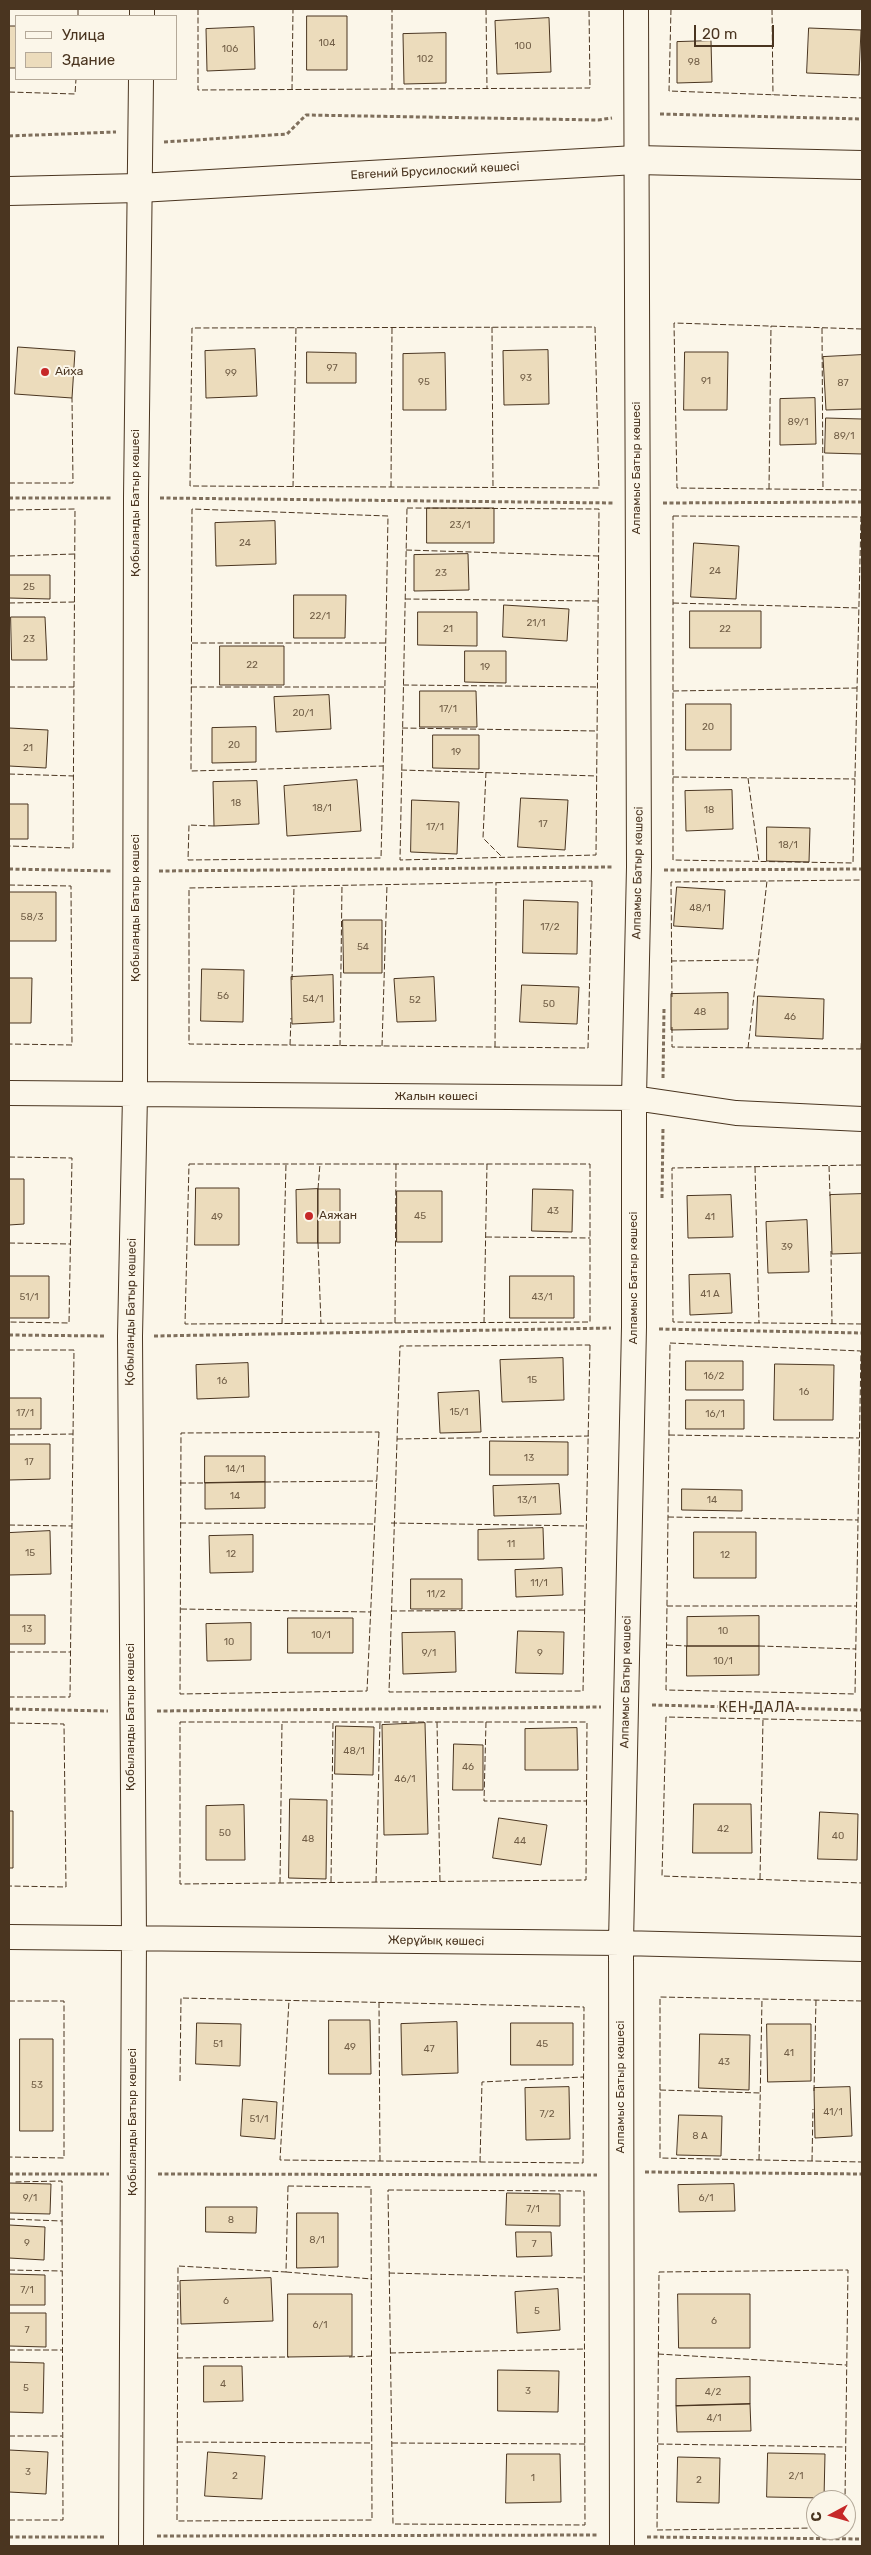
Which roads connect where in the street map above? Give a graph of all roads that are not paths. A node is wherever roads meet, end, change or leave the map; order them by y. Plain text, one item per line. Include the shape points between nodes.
1 (636, 9) edge
2 (141, 80) edge
3 (636, 160) junction
4 (862, 165) edge
5 (140, 188) junction
6 (9, 191) edge
7 (9, 1093) edge
8 (135, 1095) junction
9 (634, 1098) junction
10 (862, 1119) edge
11 (9, 1937) edge
12 (134, 1938) junction
13 (620, 1943) junction
14 (862, 1949) edge
15 (622, 2540) edge
16 (131, 2541) edge

1 - 3 street, Алпамыс Батыр көшесі
2 - 5 street, Қобыланды Батыр көшесі
3 - 4 main road, Евгений Брусилоский көшесі
3 - 5 main road, Евгений Брусилоский көшесі
3 - 9 street, Алпамыс Батыр көшесі via 639,867
5 - 6 main road, Евгений Брусилоский көшесі
5 - 8 street, Қобыланды Батыр көшесі
7 - 8 street, Жалын көшесі
8 - 9 street, Жалын көшесі
8 - 12 street, Қобыланды Батыр көшесі via 130,1336
9 - 10 street, Жалын көшесі via 736,1114
9 - 13 street, Алпамыс Батыр көшесі via 634,1327
11 - 12 street, Жерұйық көшесі
12 - 13 street, Жерұйық көшесі
12 - 16 street, Қобыланды Батыр көшесі
13 - 14 street, Жерұйық көшесі
13 - 15 street, Алпамыс Батыр көшесі

